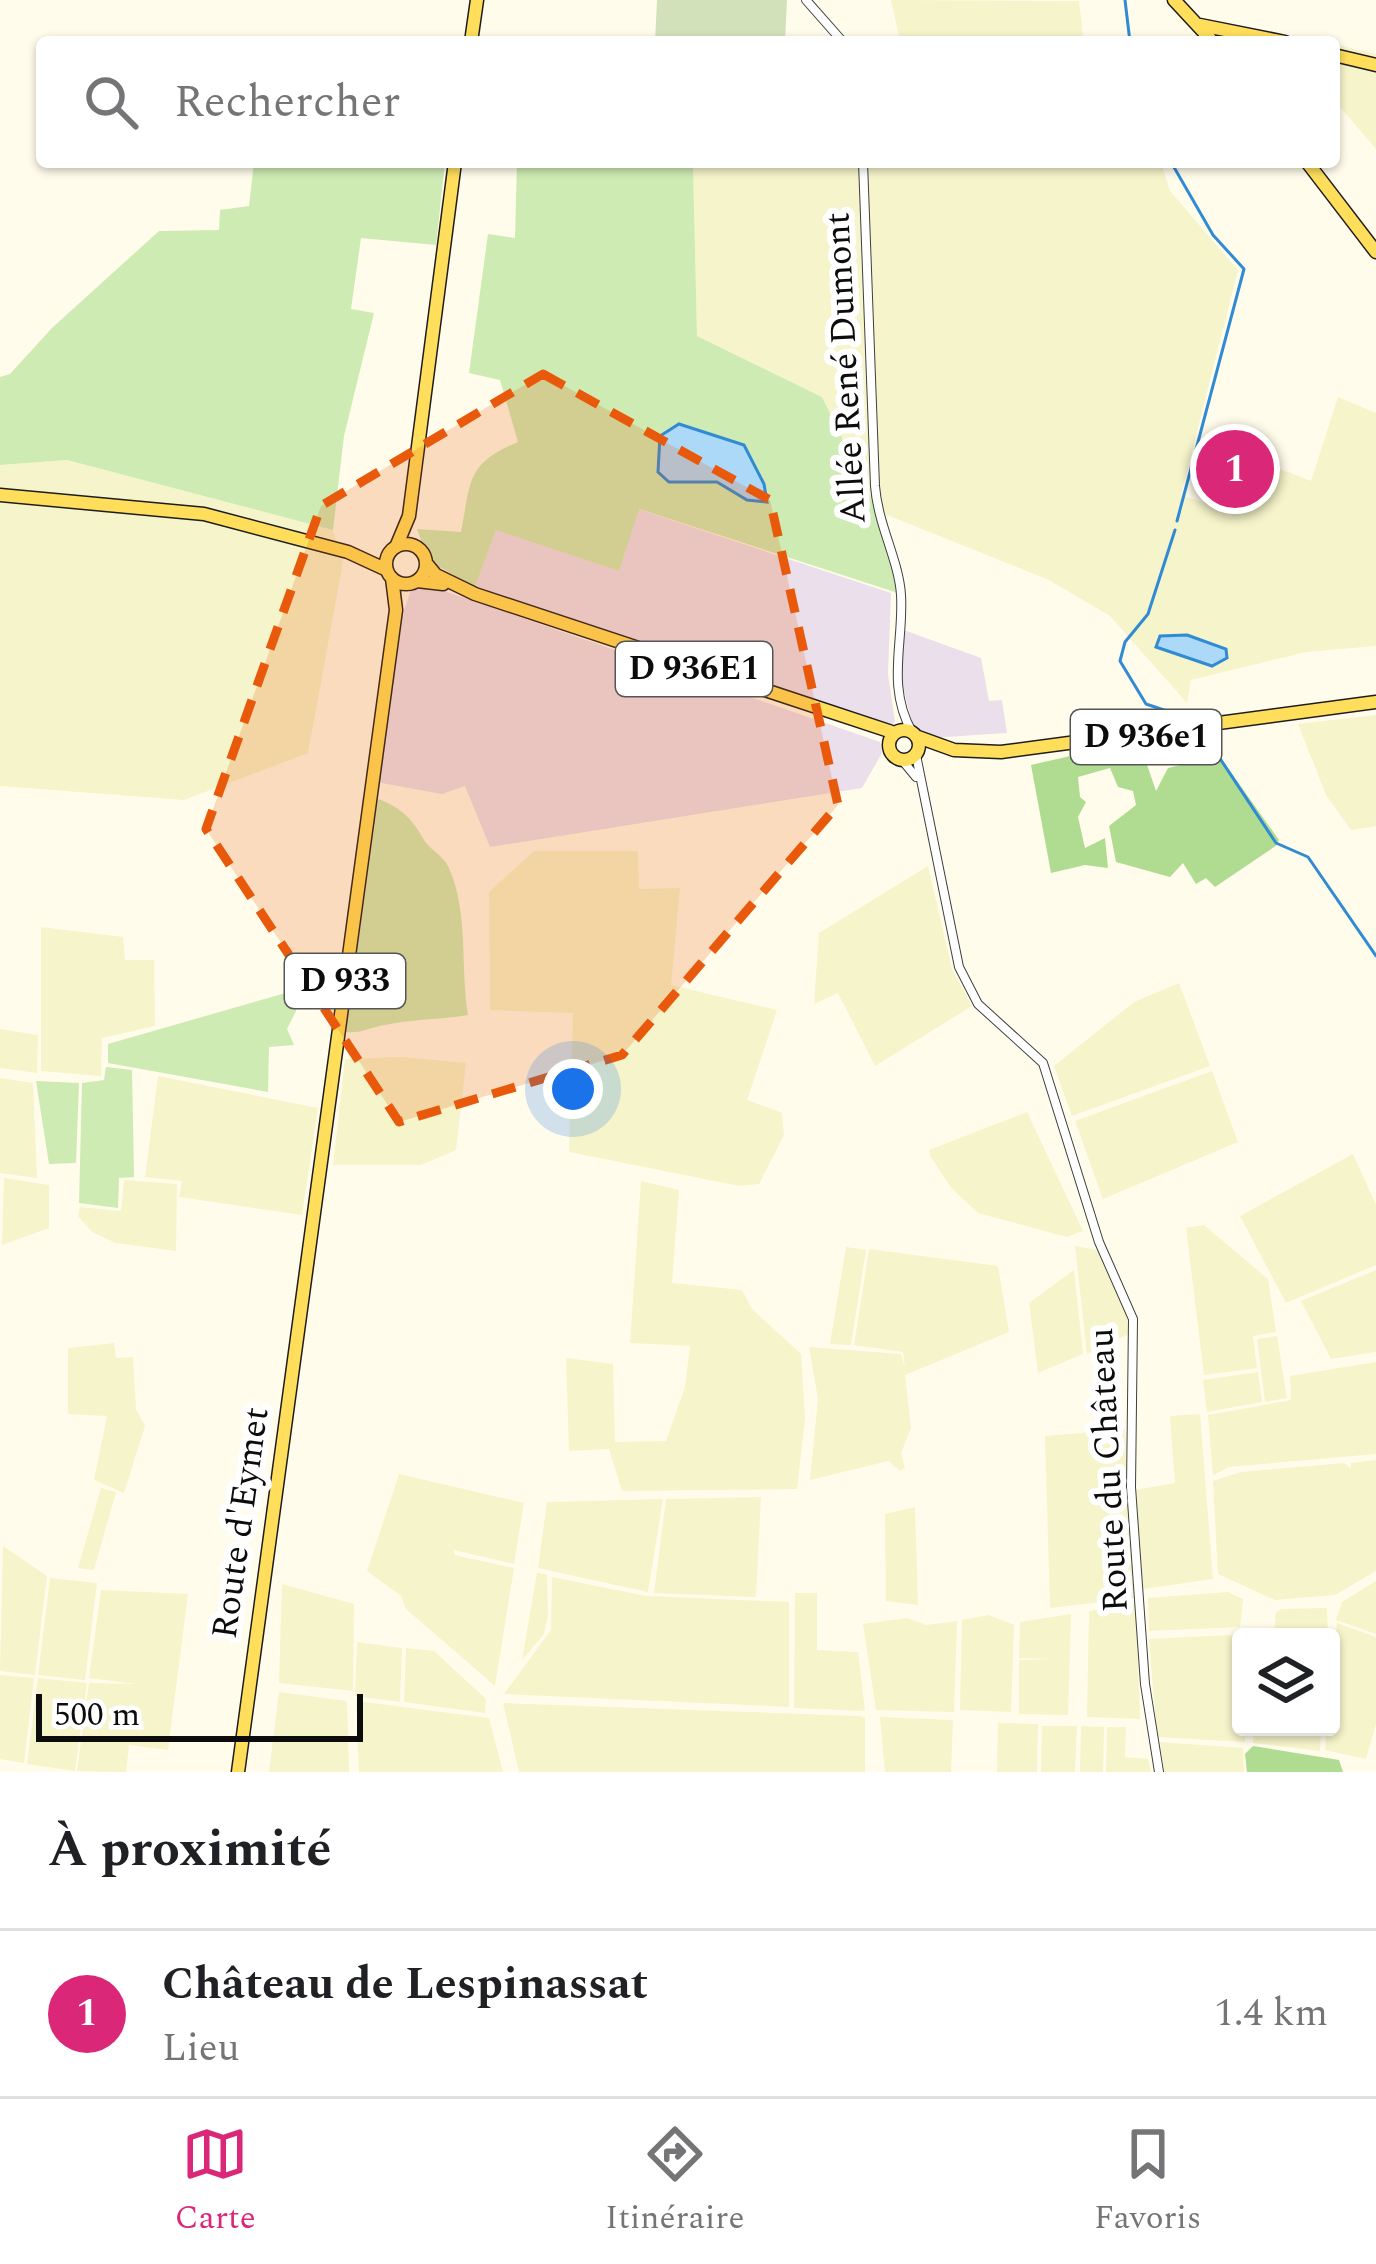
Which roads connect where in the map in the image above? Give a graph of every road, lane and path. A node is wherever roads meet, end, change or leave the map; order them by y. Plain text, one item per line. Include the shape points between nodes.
1 (477, 0) edge
2 (806, 0) edge
3 (1174, 0) edge
4 (1210, 31) edge
5 (472, 36) edge
6 (838, 36) edge
7 (1244, 36) edge
8 (1340, 56) edge
9 (1376, 65) edge
10 (454, 168) edge
11 (863, 168) edge
12 (1312, 168) edge
13 (1376, 252) edge
14 (0, 495) edge
15 (409, 516) junction
16 (416, 547) junction
17 (394, 549) junction
18 (348, 552) junction
19 (426, 563) junction
20 (390, 574) junction
21 (414, 582) junction
22 (396, 610) junction
23 (732, 686) joint
24 (1376, 704) edge
25 (903, 711) junction
26 (915, 734) junction
27 (893, 737) junction
28 (916, 754) junction
29 (902, 760) junction
30 (917, 778) junction
31 (238, 1772) edge
32 (1159, 1772) edge

1 - 5 main road
2 - 6 street
3 - 4 main road
4 - 7 main road
8 - 9 main road
10 - 15 main road
11 - 25 street, Allée René Dumont via 874,486 901,594 895,655
12 - 13 main road
14 - 18 main road via 174,509
15 - 16 main road
15 - 17 main road
16 - 17 main road
16 - 19 main road
17 - 18 main road
17 - 20 main road
18 - 20 main road
19 - 21 main road
19 - 27 main road, D 936E1 via 475,594
20 - 21 main road
20 - 22 main road, D 933
21 - 22 main road, D 933
21 - 23 main road, D 936E1 via 432,580
22 - 31 main road, Route d'Eymet / D 933
23 - 27 main road, D 936e1
24 - 26 main road, D 936e1 via 1000,752 954,749
24 - 28 main road, D 936e1 via 1001,757
25 - 26 street, Allée René Dumont
25 - 27 street, Allée René Dumont
26 - 27 main road
26 - 28 main road
27 - 29 main road
28 - 29 main road
28 - 30 street, Route du Château
29 - 30 street
30 - 32 street, Route du Château via 959,967 979,1004 1043,1063 1133,1319 1132,1503

